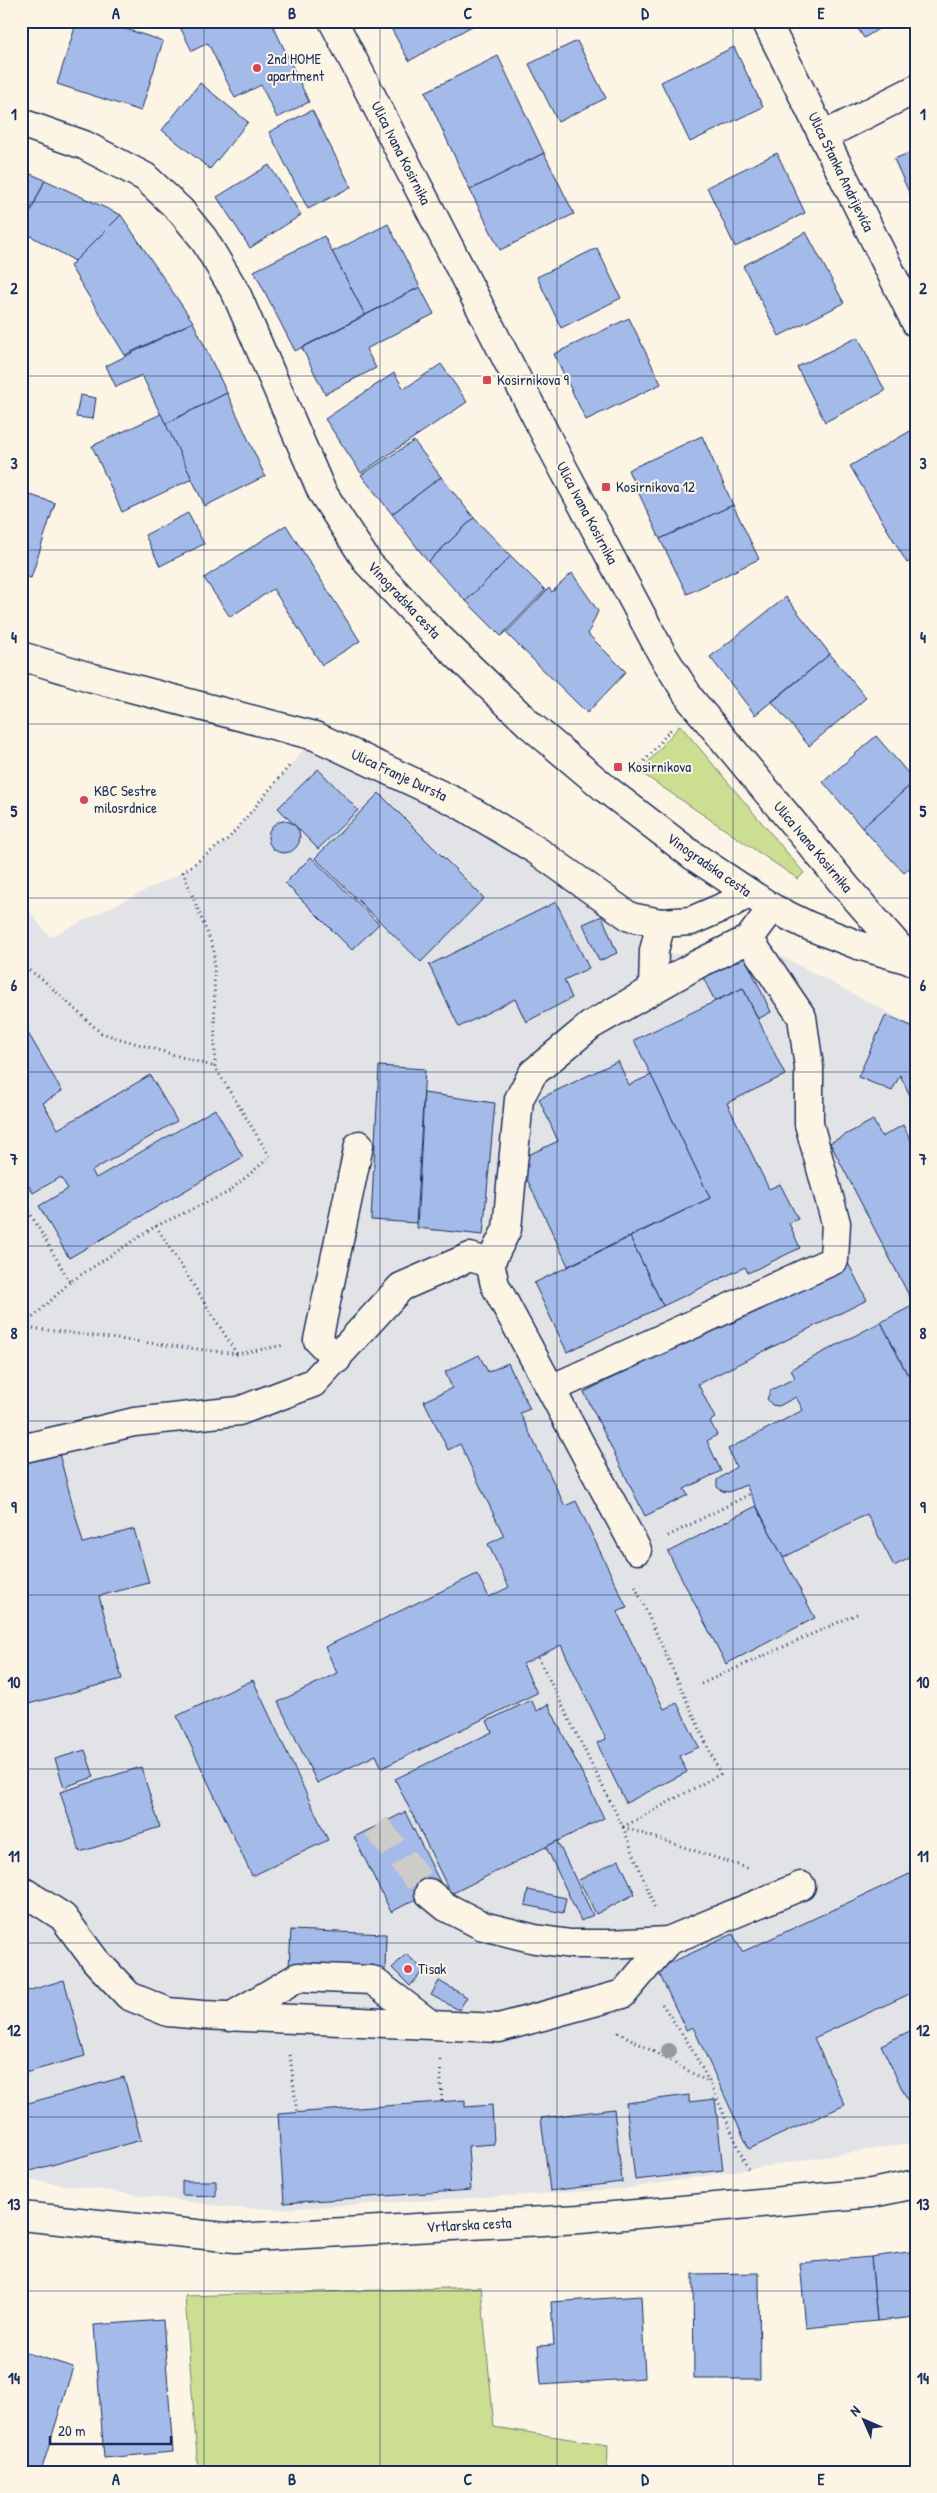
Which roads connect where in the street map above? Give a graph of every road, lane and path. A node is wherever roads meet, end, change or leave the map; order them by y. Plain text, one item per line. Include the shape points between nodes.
1 (333, 21) edge
2 (766, 21) edge
3 (916, 89) edge
4 (21, 123) edge
5 (824, 136) junction
6 (916, 323) edge
7 (21, 656) edge
8 (677, 722) dead end
9 (314, 736) junction
10 (637, 770) dead end
11 (748, 893) junction
12 (772, 908) junction
13 (661, 923) junction
14 (749, 939) junction
15 (913, 963) edge
16 (21, 965) edge
17 (654, 989) junction
18 (215, 1067) junction
19 (359, 1145) dead end
20 (21, 1198) edge
21 (156, 1226) junction
22 (493, 1274) junction
23 (70, 1282) junction
24 (22, 1328) edge
25 (318, 1340) junction
26 (237, 1354) junction
27 (337, 1358) junction
28 (551, 1388) junction
29 (21, 1449) edge
30 (750, 1494) dead end
31 (676, 1532) dead end
32 (638, 1550) dead end
33 (631, 1577) dead end
34 (859, 1613) dead end
35 (538, 1657) dead end
36 (701, 1684) dead end
37 (623, 1827) junction
38 (801, 1886) joint
39 (21, 1890) edge
40 (429, 1893) tunnel mouth
41 (668, 1941) junction
42 (657, 1996) dead end
43 (574, 2007) junction
44 (230, 2017) junction
45 (286, 2019) junction
46 (430, 2024) junction
47 (710, 2084) junction
48 (297, 2113) dead end
49 (916, 2184) edge
50 (751, 2203) junction
51 (21, 2216) edge

1 - 15 street, Ulica Ivana Kosirnika via 559,462 662,654 691,700
2 - 5 street, Ulica Stanka Andrijevića
3 - 5 street
4 - 11 street, Vinogradska cesta via 84,145 145,177 181,211 203,238 236,293 322,492 368,563 432,631 529,724 606,789
5 - 6 street, Ulica Stanka Andrijevića
7 - 9 street, Ulica Franje Dursta
8 - 10 path
9 - 13 street, Ulica Franje Dursta via 458,802 536,850 630,917
9 - 18 path via 229,838 183,872 214,950
11 - 12 street, Vinogradska cesta
11 - 13 street, Ulica Franje Dursta via 691,921
12 - 14 street
12 - 15 street, Vinogradska cesta via 858,945
13 - 17 street via 654,951
14 - 17 street
14 - 28 street via 802,1017 809,1067 809,1124 836,1222 834,1260
16 - 18 path via 42,979 101,1033
17 - 22 street via 591,1025 533,1073 519,1099 507,1229
18 - 21 path via 270,1157 227,1192
19 - 25 street
20 - 23 path
21 - 23 path
21 - 26 path
22 - 27 street via 470,1256 401,1287
22 - 28 street
23 - 24 path
24 - 26 path
25 - 26 path
25 - 27 street
27 - 29 street via 313,1383 239,1411 134,1422
28 - 32 street
30 - 31 path
33 - 37 path via 720,1774
34 - 36 path
35 - 37 path
37 - 38 path
37 - 41 path
38 - 41 street
39 - 44 street via 63,1917 95,1960 129,1996 168,2012
40 - 41 street via 446,1907 483,1926 535,1939 571,1944
41 - 43 street via 624,1994
42 - 47 path via 689,2044
43 - 46 street via 499,2028
43 - 47 path
44 - 45 street
44 - 46 street via 298,1977 372,1980
45 - 46 street
45 - 48 path
47 - 50 path via 748,2170
49 - 50 street, Vrtlarska cesta via 872,2193
50 - 51 street, Vrtlarska cesta via 580,2219 235,2238

